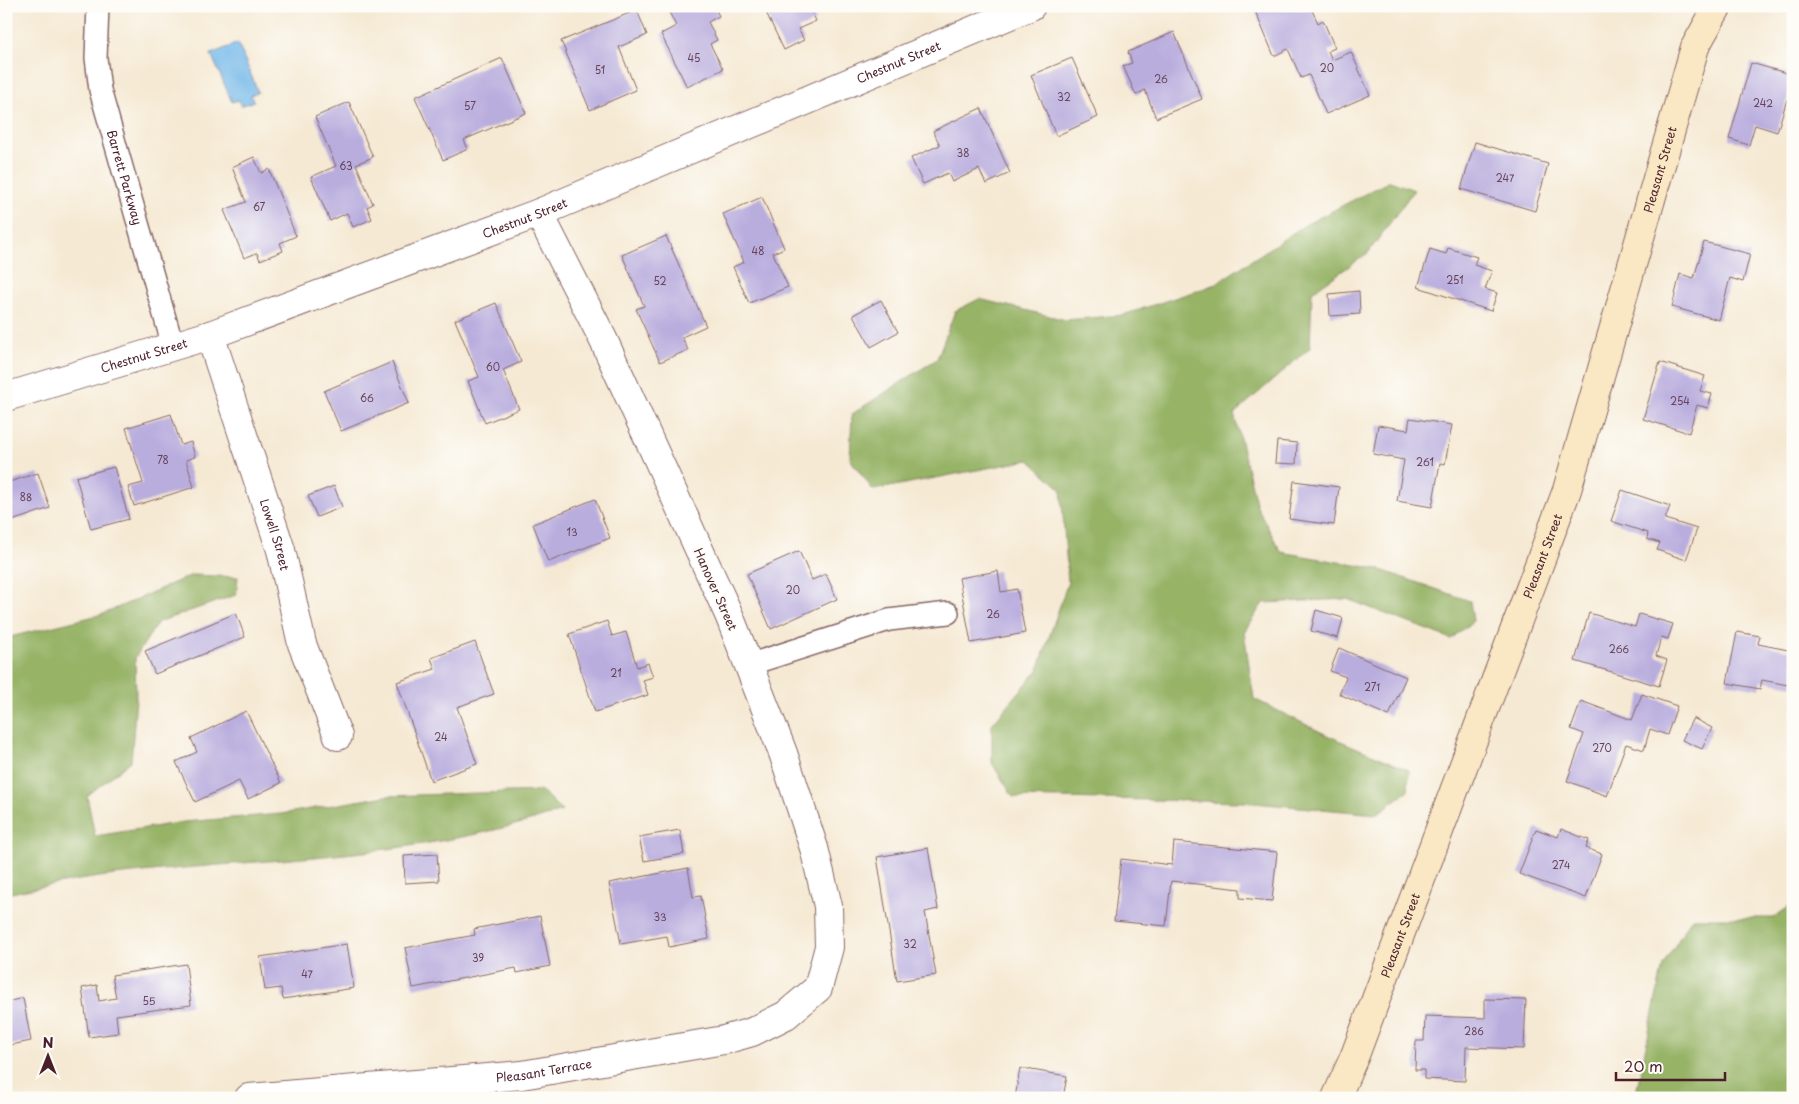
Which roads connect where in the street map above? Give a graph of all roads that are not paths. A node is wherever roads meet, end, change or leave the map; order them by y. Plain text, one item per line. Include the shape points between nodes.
1 (98, 6) edge
2 (1031, 6) edge
3 (1718, 6) edge
4 (539, 213) junction
5 (210, 335) junction
6 (173, 346) junction
7 (6, 397) edge
8 (948, 614) dead end
9 (748, 665) junction
10 (338, 736) dead end
11 (819, 983) joint
12 (249, 1098) edge
13 (1336, 1098) edge

1 - 6 lane, Barrett Parkway via 96,58 100,90
2 - 4 street, Chestnut Street
3 - 13 street, Pleasant Street via 1695,48 1567,490
4 - 5 street, Chestnut Street
4 - 9 street, Hanover Street via 603,339 729,615
5 - 6 street, Chestnut Street
5 - 10 street, Lowell Street via 281,550 302,644
6 - 7 street, Chestnut Street
8 - 9 lane via 889,620
9 - 11 street, Hanover Street via 786,762 814,848 828,906 829,947
11 - 12 street, Pleasant Terrace via 818,988 786,1015 752,1032 724,1040 522,1074

